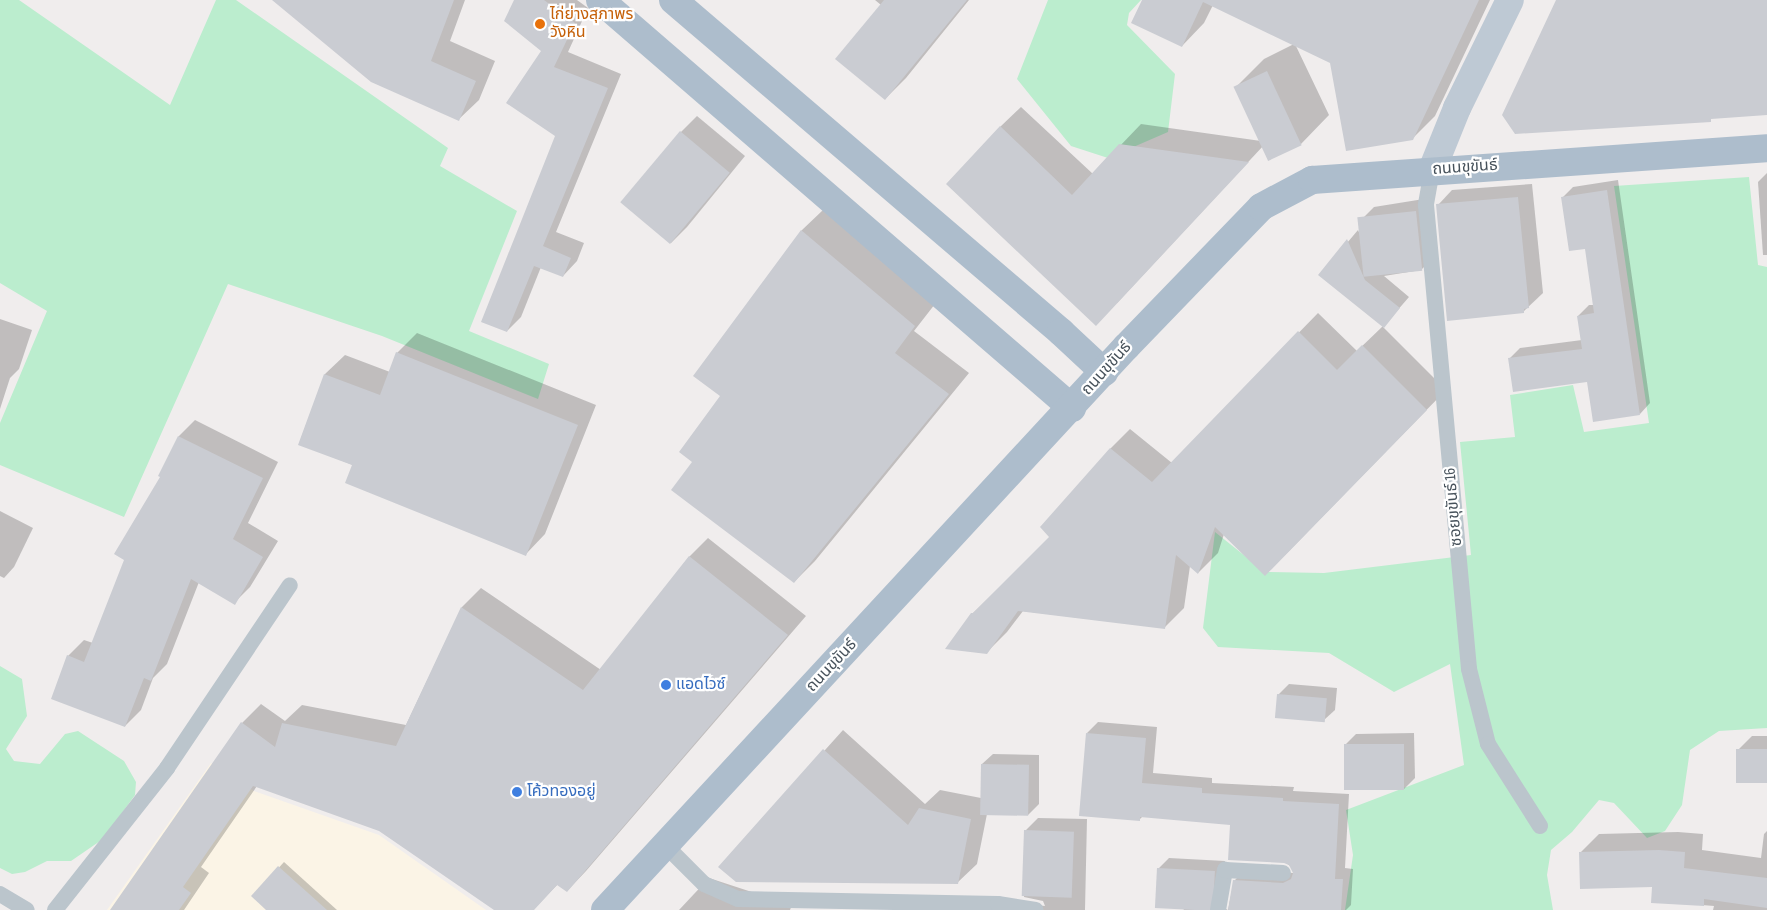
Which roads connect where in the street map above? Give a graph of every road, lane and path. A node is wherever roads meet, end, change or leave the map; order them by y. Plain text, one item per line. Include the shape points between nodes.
1 (600, 0) edge
2 (673, 0) edge
3 (1510, 0) edge
4 (1767, 148) edge
5 (1432, 170) junction
6 (1104, 372) junction
7 (1072, 408) junction
8 (290, 585) dead end
9 (1540, 826) dead end
10 (665, 846) junction
11 (1284, 872) dead end
12 (0, 894) edge
13 (27, 910) edge
14 (55, 910) edge
15 (605, 910) edge
16 (1036, 910) edge
17 (1218, 910) edge

1 - 7 main road
2 - 6 main road
3 - 5 street via 1457,108
4 - 5 main road, ถนนขุขันธ์
5 - 6 main road, ถนนขุขันธ์ via 1312,180 1261,208
5 - 9 lane, ซอยขุขันธ์ 16 via 1426,205 1469,669 1488,744
6 - 7 main road, ถนนขุขันธ์
7 - 10 main road, ถนนขุขันธ์
8 - 14 lane via 167,768
10 - 15 main road, ถนนขุขันธ์
10 - 16 lane via 704,884 738,900 998,904
11 - 17 lane via 1226,870
12 - 13 lane

